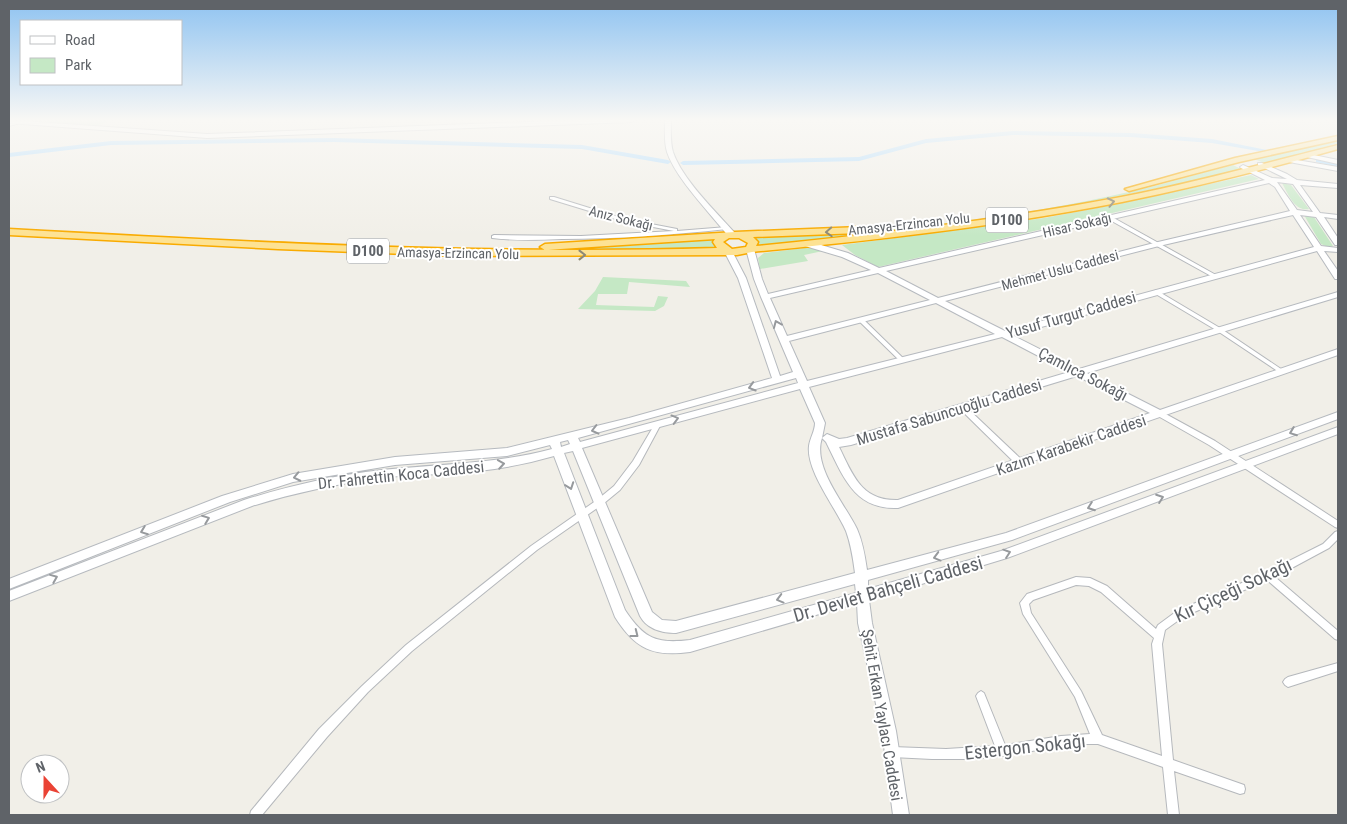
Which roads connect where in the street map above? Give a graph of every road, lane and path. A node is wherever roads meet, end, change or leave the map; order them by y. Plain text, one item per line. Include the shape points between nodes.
1 (673, 158) edge
2 (1277, 158) edge
3 (1301, 158) edge
4 (1321, 158) edge
5 (1291, 161) junction
6 (1338, 162) edge
7 (1254, 166) junction
8 (1338, 169) edge
9 (1272, 180) junction
10 (1295, 182) junction
11 (1338, 186) edge
12 (552, 198) dead end
13 (1295, 212) junction
14 (1318, 214) junction
15 (1338, 217) edge
16 (1110, 218) junction
17 (9, 225) edge
18 (9, 232) edge
19 (692, 232) junction
20 (731, 234) junction
21 (494, 237) dead end
22 (833, 241) junction
23 (808, 244) junction
24 (1158, 244) junction
25 (1338, 244) edge
26 (1319, 248) junction
27 (750, 249) junction
28 (1338, 250) edge
29 (728, 252) junction
30 (845, 255) junction
31 (881, 272) junction
32 (1213, 275) junction
33 (1338, 277) edge
34 (1156, 292) junction
35 (1338, 294) edge
36 (765, 297) junction
37 (941, 301) junction
38 (862, 321) junction
39 (1218, 329) junction
40 (1005, 334) junction
41 (784, 340) junction
42 (1338, 352) edge
43 (902, 360) junction
44 (1281, 371) junction
45 (1080, 373) junction
46 (801, 379) junction
47 (777, 380) junction
48 (964, 408) junction
49 (1160, 414) junction
50 (1338, 414) edge
51 (658, 424) junction
52 (1338, 430) edge
53 (818, 434) junction
54 (575, 441) junction
55 (831, 441) junction
56 (556, 446) junction
57 (1231, 455) junction
58 (1019, 462) junction
59 (1247, 465) junction
60 (600, 502) junction
61 (581, 515) junction
62 (1338, 525) edge
63 (1338, 534) edge
64 (1268, 576) junction
65 (862, 577) junction
66 (9, 584) edge
67 (9, 596) edge
68 (863, 596) junction
69 (1158, 636) junction
70 (1338, 636) edge
71 (1338, 667) edge
72 (1288, 682) dead end
73 (981, 696) dead end
74 (1098, 739) junction
75 (1002, 751) junction
76 (892, 752) junction
77 (1168, 763) junction
78 (1240, 788) dead end
79 (255, 815) edge
80 (901, 815) edge
81 (1173, 815) edge

1 - 20 street
2 - 7 highway, Amasya-Erzincan Yolu / D100
3 - 5 highway, Amasya-Erzincan Yolu / D100
4 - 6 street
5 - 7 highway, Amasya-Erzincan Yolu / D100
5 - 8 street
7 - 9 street
7 - 10 street
7 -> 20 highway, Amasya-Erzincan Yolu / D100 via 998,213 868,230
22 -> 7 highway, Amasya-Erzincan Yolu / D100 via 1065,210
9 - 10 street
9 - 13 street
9 - 16 street, Hisar Sokağı
10 - 11 street
10 - 14 street
12 - 19 street, Anız Sokağı via 624,220
13 - 14 street, Mehmet Uslu Caddesi
13 - 24 street, Mehmet Uslu Caddesi
13 - 26 street
14 - 15 street, Mehmet Uslu Caddesi
14 - 25 street
16 - 24 street
16 - 31 street, Hisar Sokağı
17 - 20 highway, Amasya-Erzincan Yolu / D100 via 441,246 580,246
18 -> 29 highway, Amasya-Erzincan Yolu / D100 via 431,253
19 - 20 street
19 - 21 street via 565,239
20 - 27 highway via 752,241
20 - 29 highway via 719,240 718,244
22 - 23 highway, Amasya-Erzincan Yolu / D100
22 - 30 street, Çamlıca Sokağı
23 - 27 highway, Amasya-Erzincan Yolu / D100
23 - 30 street, Çamlıca Sokağı
24 - 32 street
24 - 37 street, Mehmet Uslu Caddesi
26 - 28 street, Yusuf Turgut Caddesi
26 - 32 street, Yusuf Turgut Caddesi
26 - 33 street
27 - 29 highway, Amasya-Erzincan Yolu
27 - 36 street, Şehit Erkan Yaylacı Caddesi
29 - 47 street via 742,278
30 - 31 street, Çamlıca Sokağı
31 - 36 street, Hisar Sokağı
31 - 37 street, Çamlıca Sokağı
32 - 34 street, Yusuf Turgut Caddesi
34 - 39 street
34 - 40 street, Yusuf Turgut Caddesi
35 - 39 street, Mustafa Sabuncuoğlu Caddesi
41 -> 36 street, Şehit Erkan Yaylacı Caddesi
37 - 38 street, Mehmet Uslu Caddesi
37 - 40 street, Çamlıca Sokağı
38 - 41 street, Mehmet Uslu Caddesi
38 - 43 street
39 - 44 street
39 - 45 street, Mustafa Sabuncuoğlu Caddesi
40 - 43 street, Yusuf Turgut Caddesi
40 - 45 street, Çamlıca Sokağı
41 - 46 street, Şehit Erkan Yaylacı Caddesi
42 - 44 street, Kazım Karabekir Caddesi
43 - 46 street, Yusuf Turgut Caddesi
44 - 49 street, Kazım Karabekir Caddesi
45 - 48 street, Mustafa Sabuncuoğlu Caddesi
45 - 49 street, Çamlıca Sokağı
46 - 47 street, Dr. Fahrettin Koca Caddesi
51 -> 46 street, Dr. Fahrettin Koca Caddesi
46 - 53 street, Şehit Erkan Yaylacı Caddesi via 820,423
47 -> 54 street, Dr. Fahrettin Koca Caddesi
48 - 55 street, Mustafa Sabuncuoğlu Caddesi via 847,442
48 - 58 street
49 - 57 street, Çamlıca Sokağı
49 - 58 street, Kazım Karabekir Caddesi
50 -> 57 street, Dr. Devlet Bahçeli Caddesi
51 - 54 street, Dr. Fahrettin Koca Caddesi
51 - 60 street via 626,478
52 - 59 street, Dr. Devlet Bahçeli Caddesi
53 - 55 street
53 - 65 street, Şehit Erkan Yaylacı Caddesi via 814,446 818,466 856,540
54 - 56 street, Dr. Fahrettin Koca Caddesi
54 - 60 street, Dr. Devlet Bahçeli Caddesi
55 - 58 street, Kazım Karabekir Caddesi via 856,487 875,503 886,506
56 -> 61 street, Dr. Devlet Bahçeli Caddesi
56 -> 66 street, Dr. Fahrettin Koca Caddesi via 395,462 285,480 226,499
67 -> 56 street, Dr. Fahrettin Koca Caddesi via 283,492 381,474 503,464
57 - 59 street, Çamlıca Sokağı
57 -> 65 street, Dr. Devlet Bahçeli Caddesi via 1008,537
59 - 62 street, Çamlıca Sokağı
68 -> 59 street, Dr. Devlet Bahçeli Caddesi via 1003,555
60 - 61 street
65 -> 60 street, Dr. Devlet Bahçeli Caddesi via 676,627 657,625 648,616
61 -> 68 street, Dr. Devlet Bahçeli Caddesi via 627,628 637,637 669,650
61 - 79 street via 534,548 365,689 323,733
63 - 64 street, Kır Çiçeği Sokağı via 1326,546
64 - 69 street, Kır Çiçeği Sokağı via 1180,614 1161,628
64 - 70 street
65 - 68 street, Şehit Erkan Yaylacı Caddesi
68 - 76 street, Şehit Erkan Yaylacı Caddesi via 865,623
69 - 74 street via 1090,582 1076,581 1030,597 1024,603 1026,614 1078,694
69 - 77 street, Kır Çiçeği Sokağı
71 - 72 street
73 - 75 street
74 - 75 street, Estergon Sokağı via 1077,739
74 - 77 street, Estergon Sokağı
75 - 76 street, Estergon Sokağı via 969,754
76 - 80 street, Şehit Erkan Yaylacı Caddesi
77 - 78 street, Estergon Sokağı
77 - 81 street, Kır Çiçeği Sokağı

